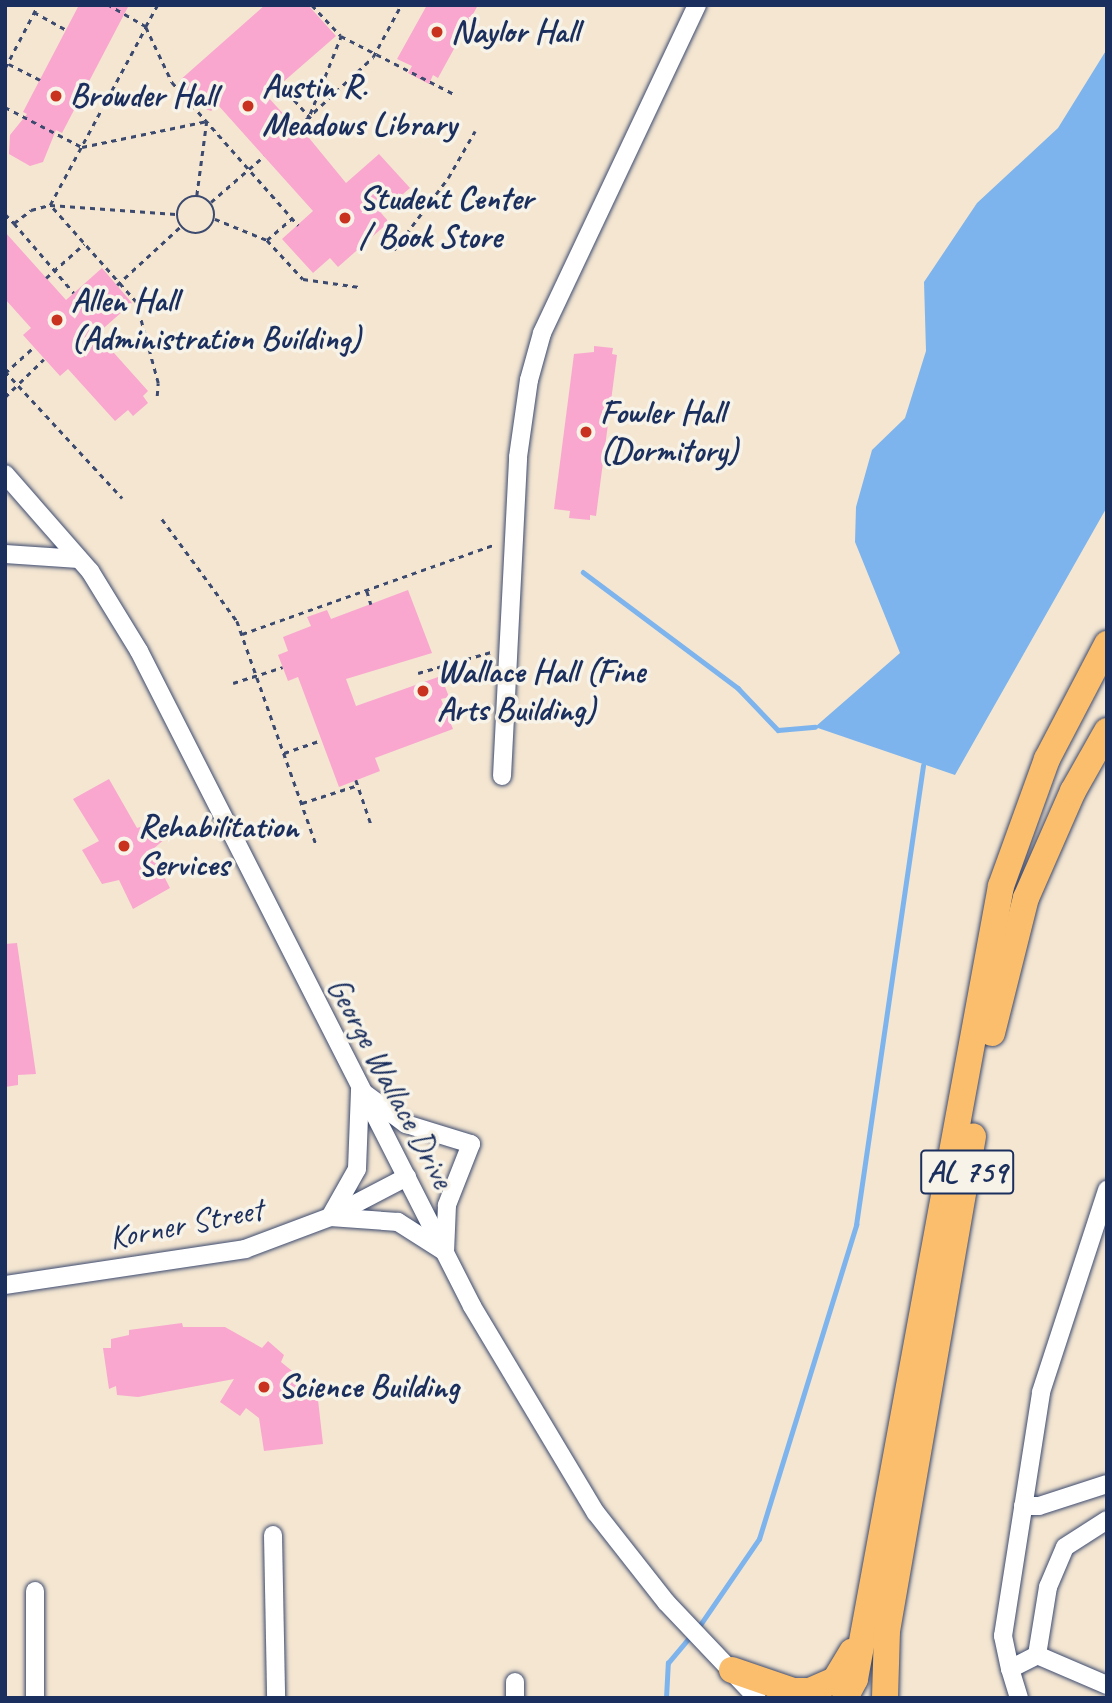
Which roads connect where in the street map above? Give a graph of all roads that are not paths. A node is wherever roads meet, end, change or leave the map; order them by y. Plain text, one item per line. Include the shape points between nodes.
1 (697, 5) edge
2 (5, 474) edge
3 (5, 554) edge
4 (79, 559) junction
5 (1107, 644) edge
6 (1107, 731) edge
7 (502, 776) dead end
8 (360, 1090) junction
9 (407, 1177) junction
10 (1107, 1190) edge
11 (330, 1217) junction
12 (445, 1252) junction
13 (5, 1284) edge
14 (1107, 1484) edge
15 (1023, 1506) junction
16 (1107, 1520) edge
17 (273, 1535) dead end
18 (35, 1591) dead end
19 (876, 1628) junction
20 (1037, 1655) junction
21 (1010, 1669) junction
22 (732, 1671) junction
23 (1107, 1685) edge
24 (35, 1698) edge
25 (276, 1698) edge
26 (757, 1698) edge
27 (845, 1698) edge
28 (862, 1698) edge
29 (885, 1698) edge
30 (1019, 1698) edge

1 - 7 street via 542,333 529,380 520,444
2 - 4 street, George Wallace Drive
3 - 4 street
4 - 8 street, George Wallace Drive via 139,651
5 - 19 highway, AL 759 via 1046,759 1002,886
6 - 19 highway, AL 759 via 1073,791 1026,898 1004,974
8 - 9 street, George Wallace Drive
8 - 11 street via 357,1169
8 - 12 street via 406,1124 471,1144 447,1205
9 - 11 street, Korner Street
9 - 12 street, George Wallace Drive
10 - 15 street via 1041,1392
11 - 12 street via 398,1222
11 - 13 street, Korner Street via 245,1249
12 - 22 street, George Wallace Drive via 596,1513 666,1602
14 - 15 street via 1039,1506
15 - 21 street via 1003,1636
16 - 20 street via 1065,1547 1048,1587
17 - 25 street
18 - 24 street
19 - 22 highway via 842,1672 818,1689 793,1691
19 - 27 highway, AL 759
19 - 28 highway, AL 759
19 - 29 highway
20 - 21 street
20 - 23 street
21 - 30 street
22 - 26 street, George Wallace Drive

